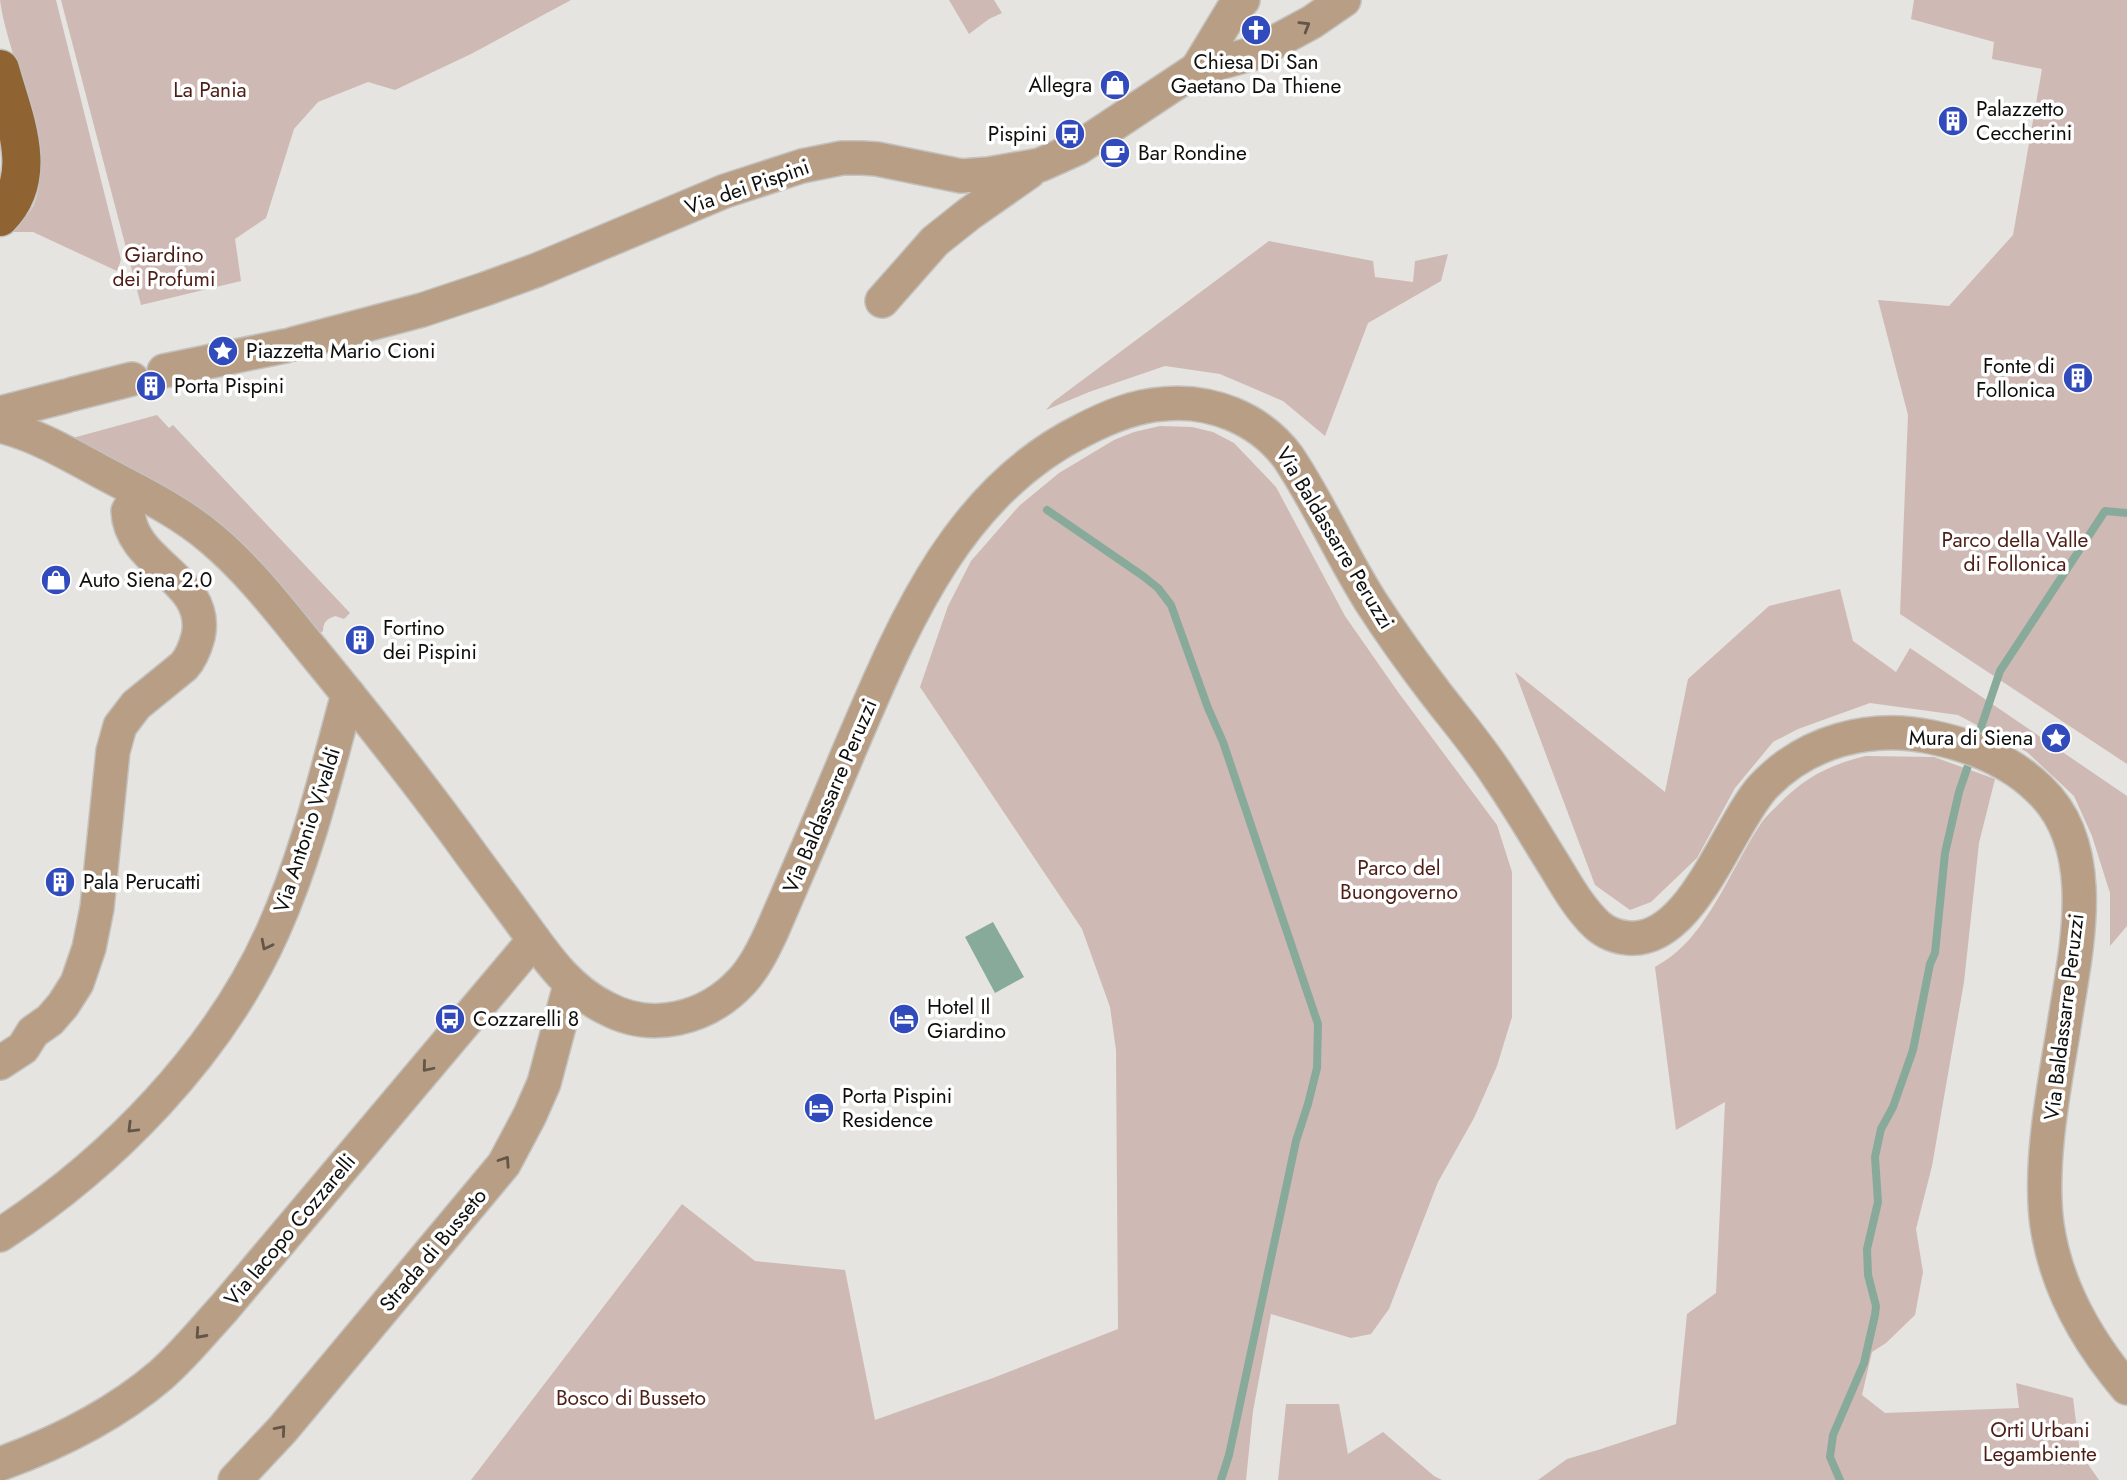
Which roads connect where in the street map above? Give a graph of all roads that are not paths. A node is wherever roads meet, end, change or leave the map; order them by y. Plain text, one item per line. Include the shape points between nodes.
1 (1243, 0) edge
2 (1344, 0) edge
3 (0, 69) edge
4 (1197, 69) junction
5 (1040, 165) junction
6 (0, 217) edge
7 (882, 301) dead end
8 (164, 371) dead end
9 (132, 379) dead end
10 (0, 413) edge
11 (0, 426) edge
12 (139, 492) junction
13 (348, 694) junction
14 (534, 940) junction
15 (570, 985) junction
16 (0, 1063) edge
17 (0, 1235) edge
18 (2127, 1388) edge
19 (0, 1464) edge
20 (235, 1480) edge

1 - 4 street
4 -> 2 street, Via dei Pispini via 1255,53
3 - 6 main road via 21,147 22,176
4 - 5 street, Via dei Pispini via 1078,148
5 - 7 street via 935,241
5 - 8 street, Via dei Pispini via 961,176 862,158 802,166 725,191 537,270 422,310
9 - 10 street
11 - 12 street, Via Baldassarre Peruzzi via 47,444
12 - 13 street, Via Baldassarre Peruzzi via 218,544
12 - 16 street via 128,510 131,528 147,553 191,598 199,617 198,638 189,661 136,705 120,726 113,751 99,889 89,948 77,983 50,1020 33,1032 23,1048
13 - 14 street, Via Baldassarre Peruzzi
13 -> 17 street, Via Antonio Vivaldi via 296,875 271,935 229,1009 190,1062 101,1159
14 - 15 street, Via Baldassarre Peruzzi
14 -> 19 street, Via Iacopo Cozzarelli via 174,1362 89,1426
15 - 18 street, Via Baldassarre Peruzzi via 617,1014 656,1021 697,1013 743,981 772,931 887,663 923,591 964,527 1011,478 1056,444 1107,418 1156,404 1224,411 1261,429 1280,445 1370,600 1485,756 1581,907 1615,936 1644,938 1678,918 1751,803 1772,779 1809,752 1843,738 1875,733 1944,740 2006,764 2050,800 2073,845 2079,889 2078,929 2051,1116 2047,1223 2071,1307
20 -> 15 street, Strada di Busseto via 504,1164 544,1083

